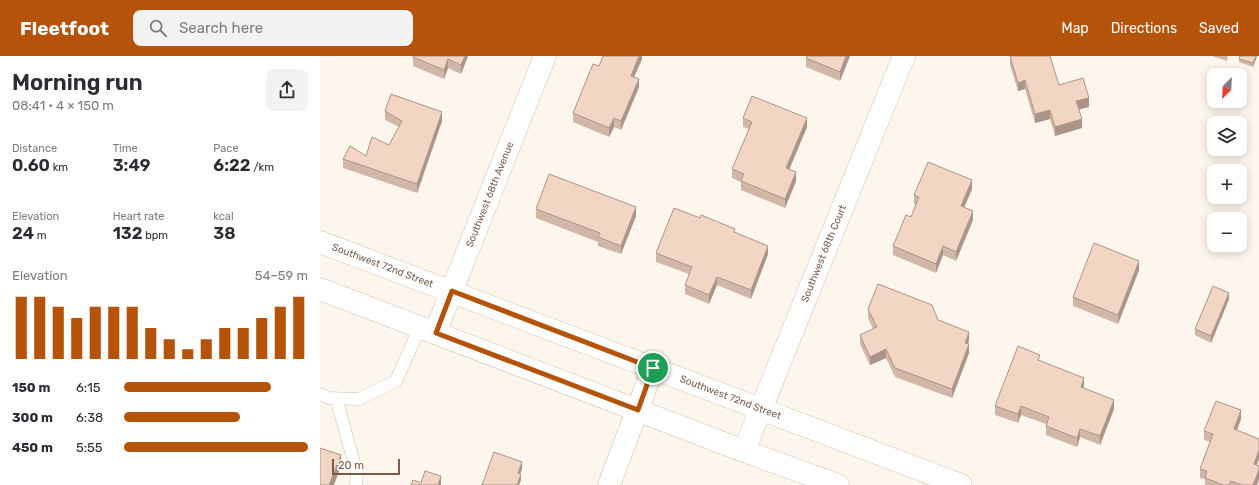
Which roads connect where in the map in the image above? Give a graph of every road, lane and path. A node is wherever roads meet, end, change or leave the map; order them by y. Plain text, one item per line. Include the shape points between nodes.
1 (545, 56) edge
2 (904, 56) edge
3 (320, 242) edge
4 (320, 289) edge
5 (452, 291) junction
6 (428, 330) junction
7 (653, 368) junction
8 (320, 394) edge
9 (336, 398) junction
10 (761, 409) junction
11 (638, 410) junction
12 (744, 451) junction
13 (356, 485) edge
14 (609, 485) edge
15 (838, 485) edge
16 (961, 485) edge

1 - 5 main road, Southwest 68th Avenue
2 - 10 main road, Southwest 68th Court
3 - 5 main road, Southwest 72nd Street
4 - 6 main road
5 - 6 main road, Southwest 68th Avenue
5 - 7 main road, Southwest 72nd Street
6 - 9 lane via 396,381 359,399
6 - 11 main road
7 - 10 main road, Southwest 72nd Street
7 - 11 main road
8 - 9 lane
9 - 13 lane via 357,473
10 - 12 main road, Southwest 68th Court
10 - 16 main road, Southwest 72nd Street
11 - 12 main road
11 - 14 main road
12 - 15 main road

